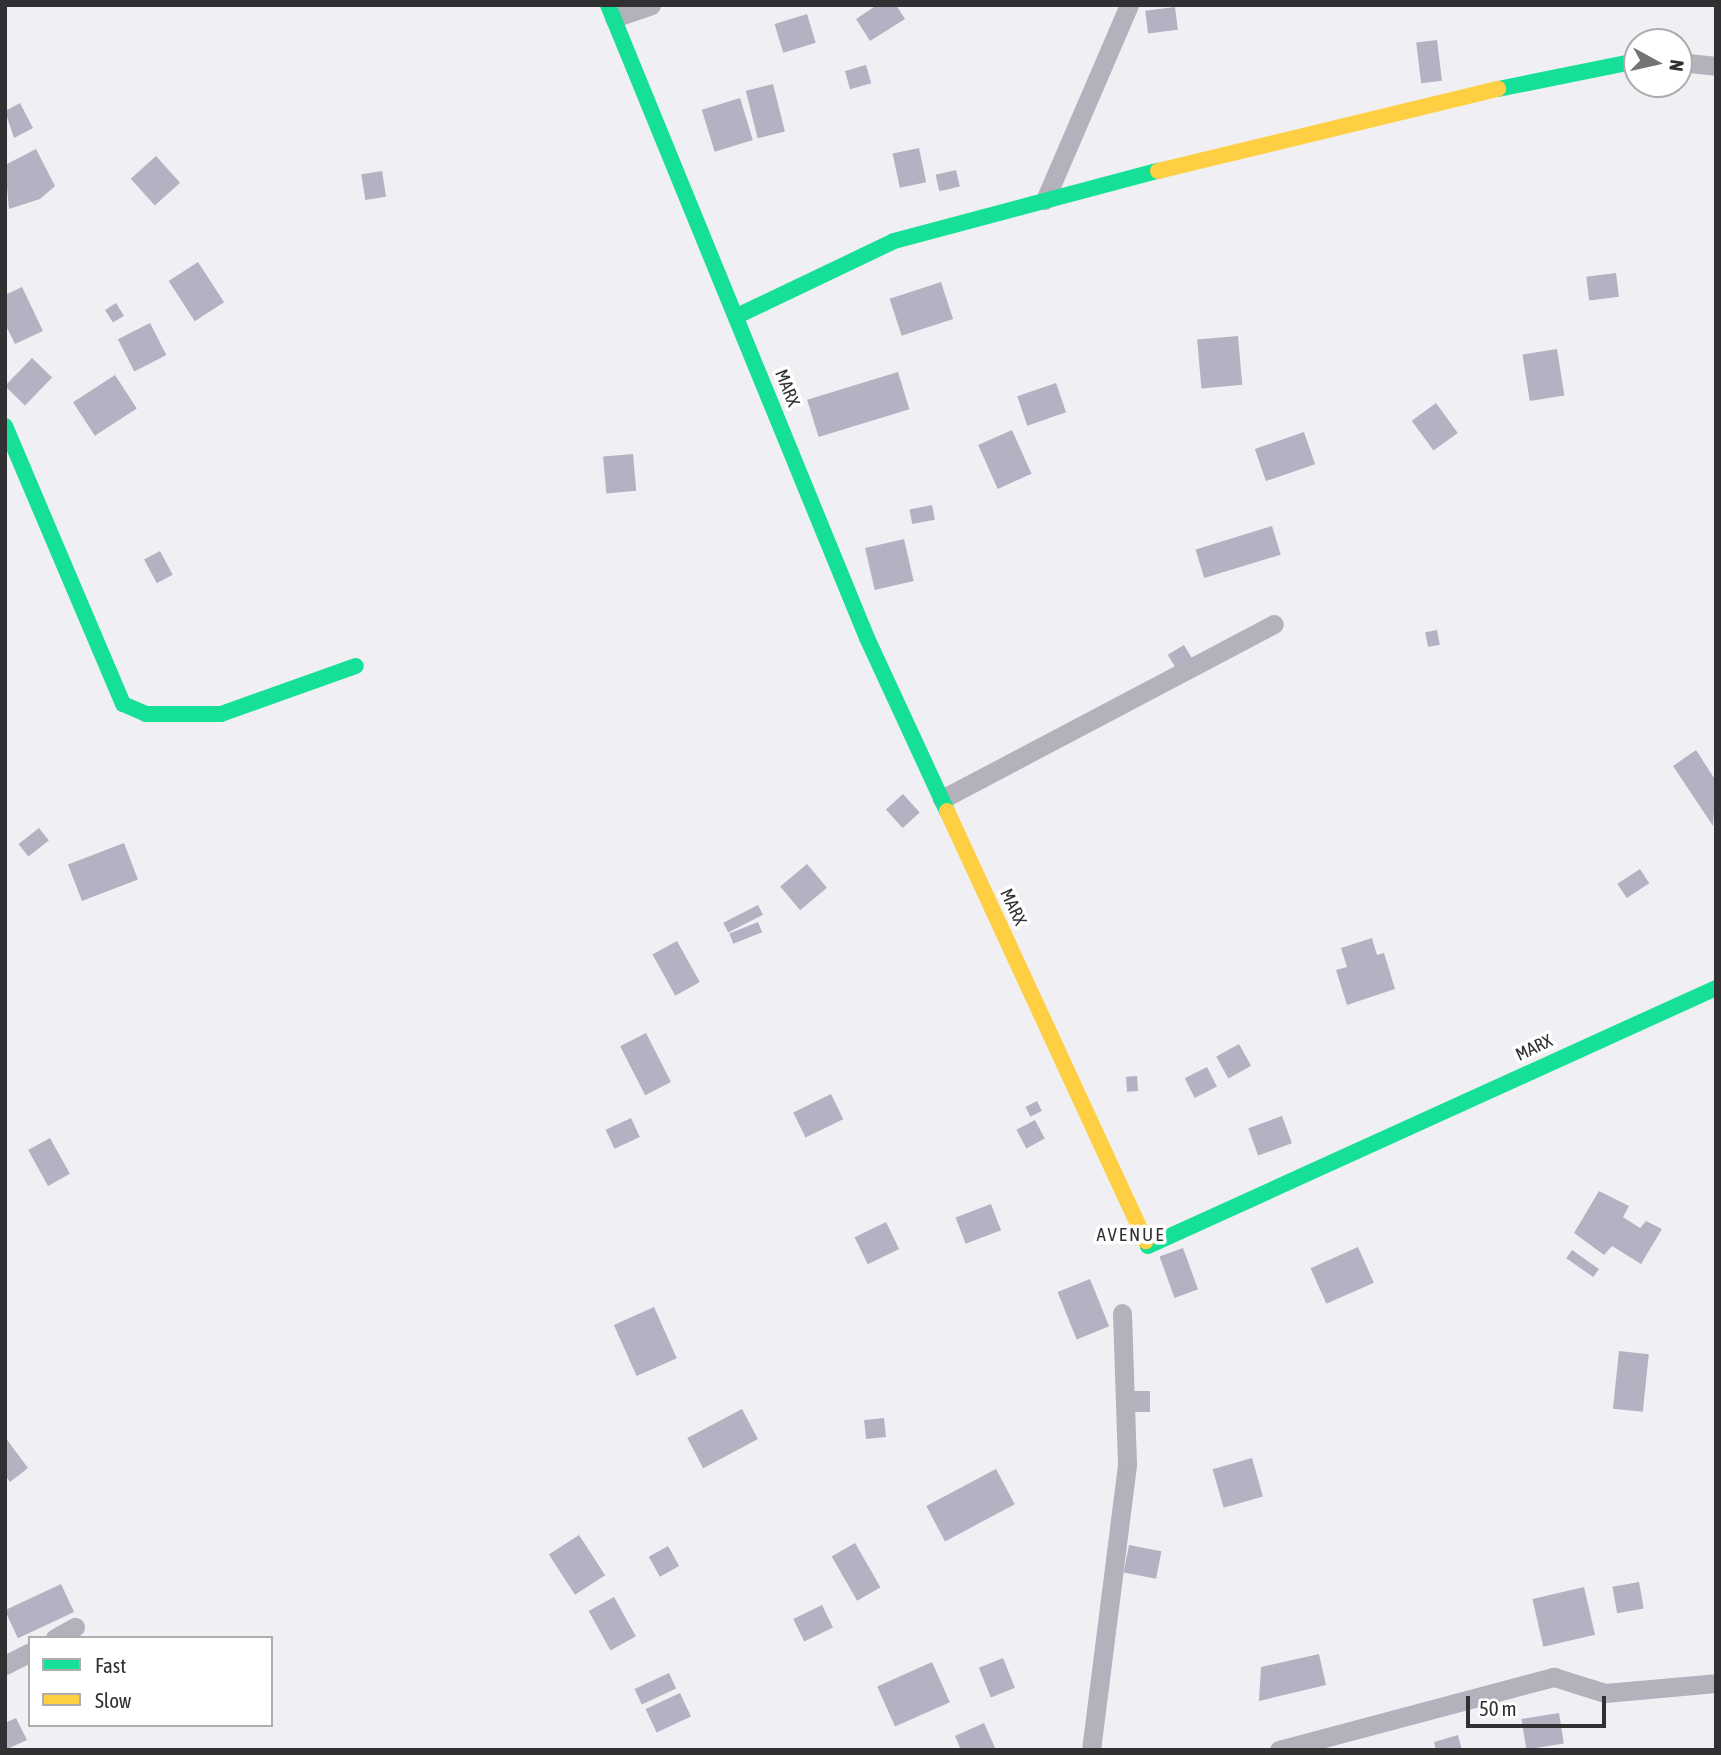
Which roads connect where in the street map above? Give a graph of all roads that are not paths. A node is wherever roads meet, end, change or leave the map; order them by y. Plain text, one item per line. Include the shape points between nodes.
1 (651, 5) edge
2 (1129, 5) edge
3 (611, 12) edge
4 (1623, 61) edge
5 (1693, 63) edge
6 (1716, 66) edge
7 (1045, 200) junction
8 (737, 316) junction
9 (5, 426) edge
10 (1274, 624) dead end
11 (356, 666) dead end
12 (942, 799) junction
13 (1716, 988) edge
14 (1122, 1313) dead end
15 (75, 1627) dead end
16 (59, 1636) edge
17 (28, 1652) edge
18 (5, 1665) edge
19 (1716, 1683) edge
20 (1091, 1750) edge
21 (1279, 1750) edge

1 - 3 street
2 - 7 street
3 - 8 street, MARX
4 - 7 street
5 - 6 street
7 - 8 street via 894,241
8 - 12 street, MARX via 867,638
9 - 11 street via 122,704 146,715 221,714
10 - 12 street
12 - 13 street, MARX via 1148,1246
14 - 20 street via 1127,1464
15 - 16 street
17 - 18 street
19 - 21 street via 1605,1693 1554,1677

